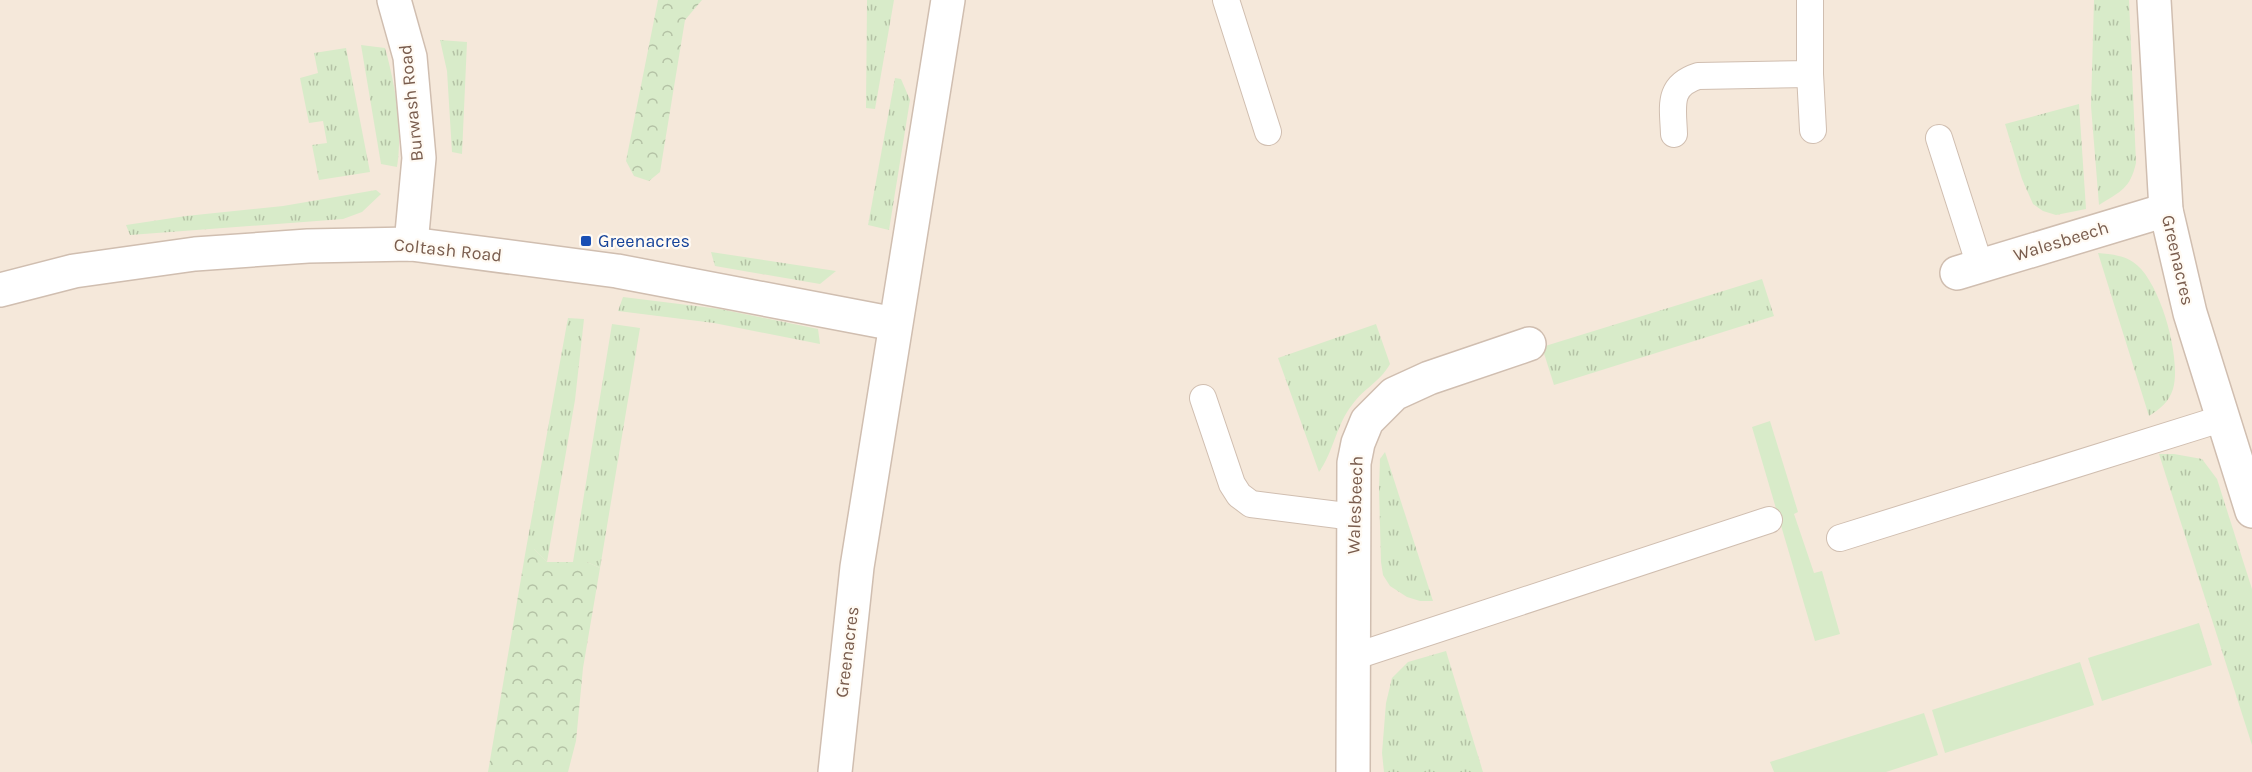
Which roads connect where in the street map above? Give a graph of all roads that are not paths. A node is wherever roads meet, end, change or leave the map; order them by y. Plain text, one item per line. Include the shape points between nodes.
1 (394, 0) edge
2 (948, 0) edge
3 (1226, 0) edge
4 (1810, 0) edge
5 (2154, 0) edge
6 (1810, 74) junction
7 (1813, 130) dead end
8 (1268, 132) dead end
9 (1674, 134) dead end
10 (1939, 138) dead end
11 (2166, 210) junction
12 (411, 244) junction
13 (1969, 269) joint
14 (0, 290) edge
15 (894, 324) junction
16 (1528, 344) dead end
17 (1203, 398) dead end
18 (2224, 418) junction
19 (2252, 511) edge
20 (1354, 517) junction
21 (1769, 520) dead end
22 (1840, 538) dead end
23 (1353, 657) junction
24 (835, 772) edge
25 (1353, 772) edge

1 - 12 street, Burwash Road via 410,57 419,159
2 - 15 street, Greenacres
3 - 8 lane
4 - 6 lane
5 - 11 street, Greenacres
6 - 7 lane
6 - 9 lane via 1698,76 1686,80 1673,100
10 - 13 lane
11 - 13 street, Walesbeech
11 - 18 street, Greenacres via 2190,313
12 - 14 street, Coltash Road via 195,254 74,271
12 - 15 street, Coltash Road via 617,270
15 - 24 street, Greenacres via 857,567
16 - 20 street, Walesbeech via 1394,394 1367,421 1358,443
17 - 20 lane via 1239,495 1251,504
18 - 19 street, Greenacres
18 - 22 lane
20 - 23 street, Walesbeech
21 - 23 lane
23 - 25 street, Walesbeech

